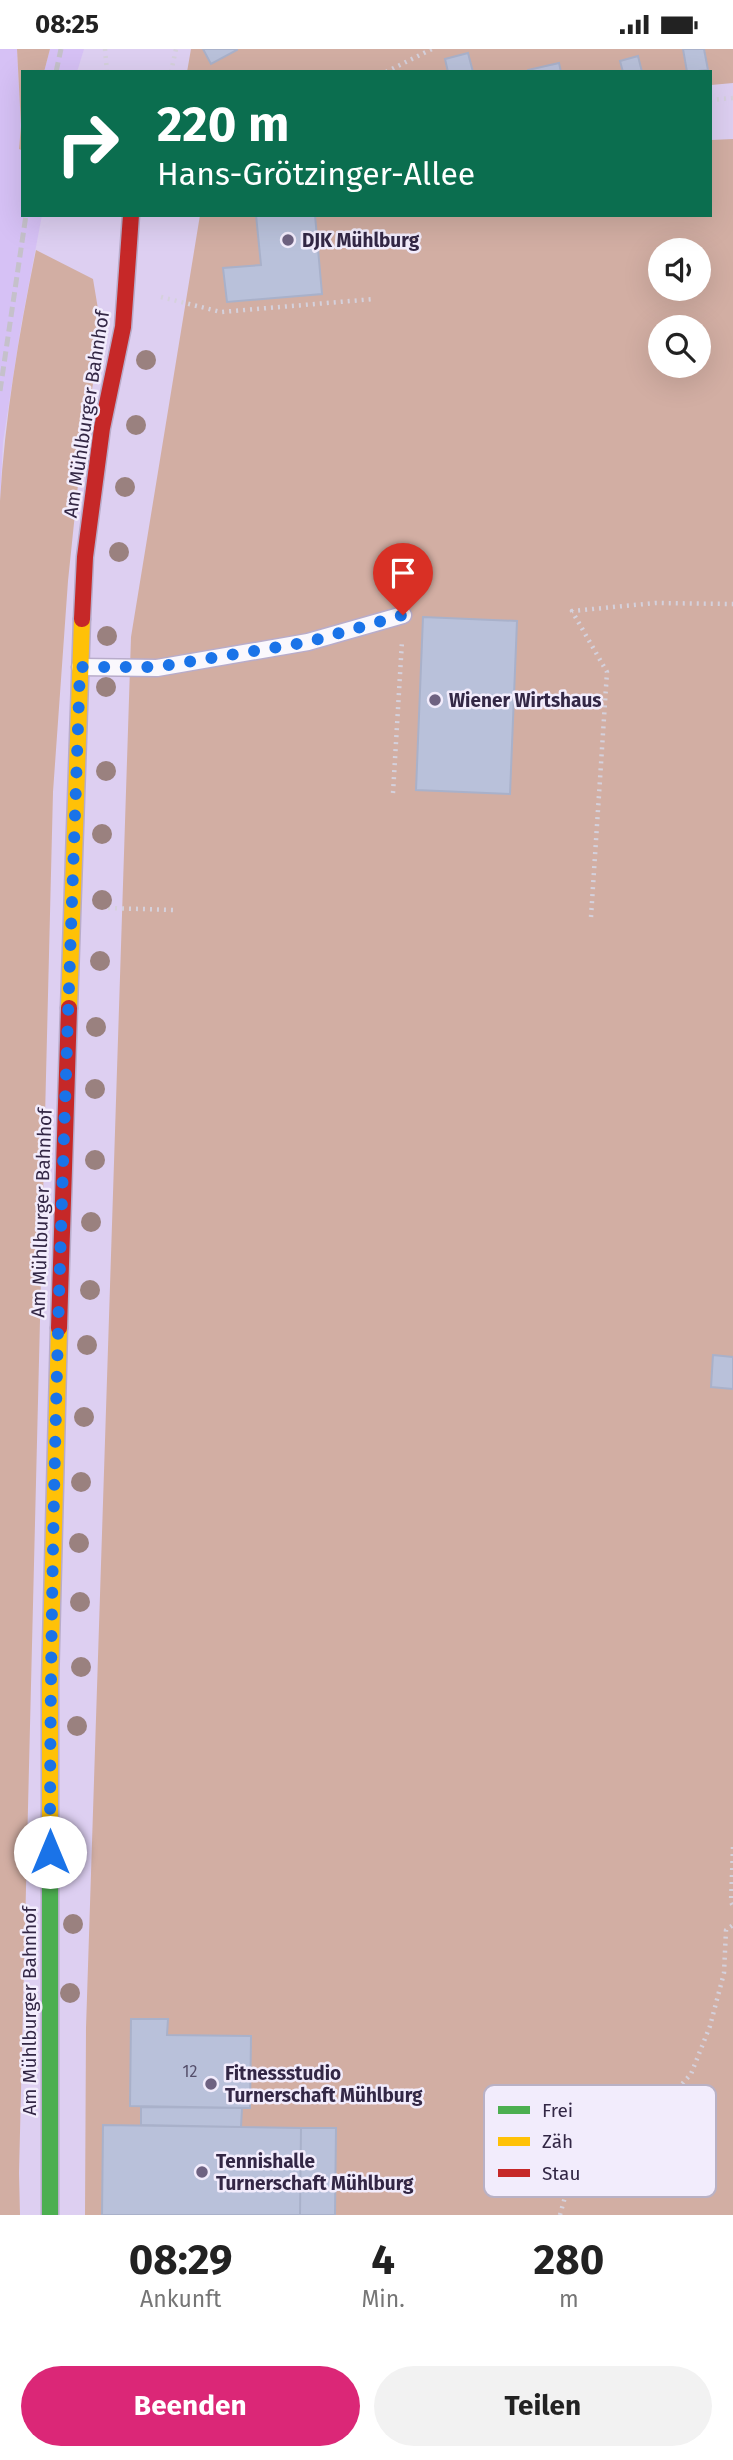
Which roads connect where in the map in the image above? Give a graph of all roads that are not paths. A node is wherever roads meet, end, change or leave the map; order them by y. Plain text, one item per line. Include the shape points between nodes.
1 (131, 217) edge
2 (403, 615) road end
3 (80, 667) junction
4 (50, 2215) edge

1 - 3 street, Am Mühlburger Bahnhof via 123,327 102,428 85,557
2 - 3 lane via 308,642 157,667
3 - 4 street, Am Mühlburger Bahnhof via 50,1684

